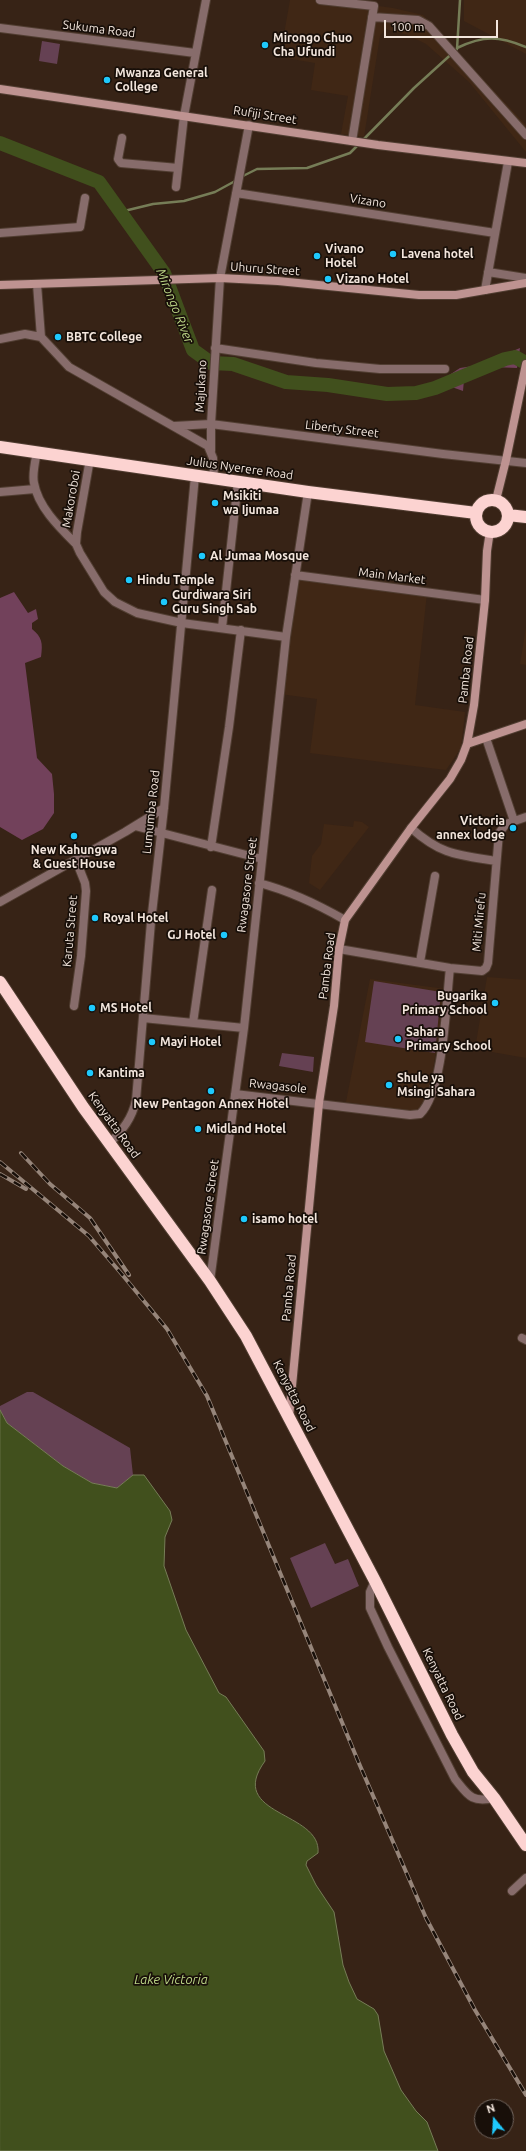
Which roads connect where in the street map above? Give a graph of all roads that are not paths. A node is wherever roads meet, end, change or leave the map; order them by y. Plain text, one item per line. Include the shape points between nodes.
1 (206, 0) edge
2 (320, 0) edge
3 (372, 17) junction
4 (0, 28) edge
5 (195, 53) junction
6 (0, 89) edge
7 (184, 116) junction
8 (249, 125) junction
9 (526, 135) edge
10 (122, 138) dead end
11 (353, 141) junction
12 (508, 162) junction
13 (526, 164) edge
14 (178, 168) junction
15 (176, 187) dead end
16 (237, 190) junction
17 (85, 198) dead end
18 (0, 233) edge
19 (495, 233) junction
20 (488, 272) junction
21 (220, 278) junction
22 (526, 278) edge
23 (526, 283) edge
24 (0, 284) edge
25 (37, 284) junction
26 (485, 290) junction
27 (41, 336) junction
28 (0, 339) edge
29 (215, 350) junction
30 (526, 364) edge
31 (444, 369) dead end
32 (211, 424) junction
33 (174, 426) junction
34 (0, 447) edge
35 (211, 451) junction
36 (37, 452) junction
37 (90, 459) junction
38 (506, 460) junction
39 (526, 463) edge
40 (196, 476) junction
41 (214, 478) junction
42 (238, 482) junction
43 (35, 489) junction
44 (0, 492) edge
45 (308, 492) junction
46 (496, 500) junction
47 (476, 513) junction
48 (508, 515) junction
49 (526, 517) edge
50 (490, 531) junction
51 (76, 544) junction
52 (295, 575) junction
53 (485, 600) junction
54 (182, 623) junction
55 (222, 628) junction
56 (241, 630) junction
57 (286, 637) junction
58 (526, 724) edge
59 (486, 738) junction
60 (467, 744) junction
61 (164, 808) junction
62 (526, 817) edge
63 (514, 821) junction
64 (135, 826) junction
65 (410, 828) junction
66 (161, 833) junction
67 (211, 847) junction
68 (262, 859) junction
69 (76, 860) junction
70 (496, 861) junction
71 (435, 876) dead end
72 (259, 883) junction
73 (212, 890) dead end
74 (0, 902) edge
75 (345, 920) junction
76 (339, 949) junction
77 (420, 962) junction
78 (450, 968) junction
79 (0, 982) edge
80 (74, 1006) dead end
81 (143, 1018) junction
82 (194, 1023) junction
83 (244, 1028) junction
84 (235, 1094) junction
85 (319, 1103) junction
86 (110, 1143) junction
87 (210, 1282) junction
88 (289, 1417) junction
89 (375, 1581) junction
90 (494, 1798) junction
91 (526, 1846) edge
92 (526, 1878) edge
93 (512, 1891) dead end

1 - 5 street
2 - 3 street via 374,6
3 - 9 street via 418,20 429,26
3 - 11 street
4 - 5 street, Sukuma Road
5 - 7 street
6 - 7 street, Rufiji Street
7 - 8 street, Rufiji Street
7 - 14 street
8 - 11 street, Rufiji Street
8 - 16 street, Majukano
10 - 14 street via 118,159 122,163
11 - 12 street, Rufiji Street
12 - 13 street, Rufiji Street
12 - 19 street
14 - 15 street
16 - 19 street, Vizano
16 - 21 street, Majukano
17 - 18 street via 80,227
19 - 20 street
20 - 22 street
20 - 26 street
21 - 25 street, Uhuru Street
21 - 26 street, Uhuru Street via 419,295 456,295
21 - 29 street, Majukano
23 - 26 street, Uhuru Street
24 - 25 street, Uhuru Street
25 - 27 street
27 - 28 street via 25,334
27 - 33 street via 69,367
29 - 31 street via 380,369
29 - 32 street, Majukano
30 - 38 street
32 - 33 street, Liberty Street
32 - 35 street, Majukano
32 - 38 street, Liberty Street
33 - 35 street via 208,446
34 - 36 highway, Julius Nyerere Road
35 - 41 street
36 - 37 highway, Julius Nyerere Road
36 - 43 street, Makoroboi via 33,476
37 - 40 highway, Julius Nyerere Road
37 - 51 street, Makoroboi
38 - 39 street, Liberty Street
38 - 46 street
40 - 41 highway, Julius Nyerere Road
40 - 54 street, Lumumba Road
41 - 42 highway, Julius Nyerere Road
42 - 45 highway, Julius Nyerere Road
42 - 55 street
43 - 44 street
43 - 51 street, Makoroboi via 45,508
45 - 47 highway, Julius Nyerere Road
45 - 52 street, Rwagasore Street
46 - 47 highway via 483,503
46 - 48 highway via 505,505
47 - 50 highway via 478,523
48 - 49 highway
48 - 50 highway via 507,524 496,531
50 - 53 street, Pamba Road
51 - 54 street, Makoroboi via 96,580 114,602 137,613
52 - 53 street, Main Market
52 - 57 street, Rwagasore Street
53 - 60 street, Pamba Road via 474,705
54 - 55 street, Makoroboi
54 - 61 street, Lumumba Road
55 - 56 street
56 - 57 street
56 - 67 street via 226,755
57 - 68 street, Rwagasore Street
58 - 59 street
59 - 60 street
59 - 63 street
60 - 65 street, Pamba Road via 450,779
61 - 64 street
61 - 66 street, Lumumba Road
62 - 63 street, Miti Mirefu
63 - 70 street, Miti Mirefu via 506,824 499,833
64 - 66 street
64 - 69 street
65 - 70 street via 437,849
65 - 75 street, Pamba Road
66 - 67 street
66 - 81 street, Lumumba Road
67 - 68 street
68 - 72 street, Rwagasore Street
69 - 74 street
69 - 80 street, Karuta Street via 86,891
70 - 78 street, Miti Mirefu via 486,968 475,971
71 - 77 street
72 - 75 street via 313,902
72 - 83 street, Rwagasore Street
73 - 82 street
75 - 76 street, Pamba Road
76 - 77 street, Miti Mirefu
76 - 85 street, Pamba Road via 334,1006
77 - 78 street, Miti Mirefu
78 - 85 street, Rwagasole via 438,1077 421,1113 410,1115
79 - 86 highway, Kenyatta Road
81 - 82 street
81 - 86 street, Lumumba Road via 134,1112
82 - 83 street
83 - 84 street, Rwagasore Street
84 - 85 street, Rwagasole
84 - 87 street, Rwagasore Street
85 - 88 street, Pamba Road
86 - 87 highway, Kenyatta Road
87 - 88 highway, Kenyatta Road via 255,1351
88 - 89 highway, Kenyatta Road
89 - 90 highway, Kenyatta Road via 452,1735 473,1772
89 - 90 street via 370,1592 370,1608 455,1779 470,1798 482,1801
90 - 91 highway, Kenyatta Road
92 - 93 street

